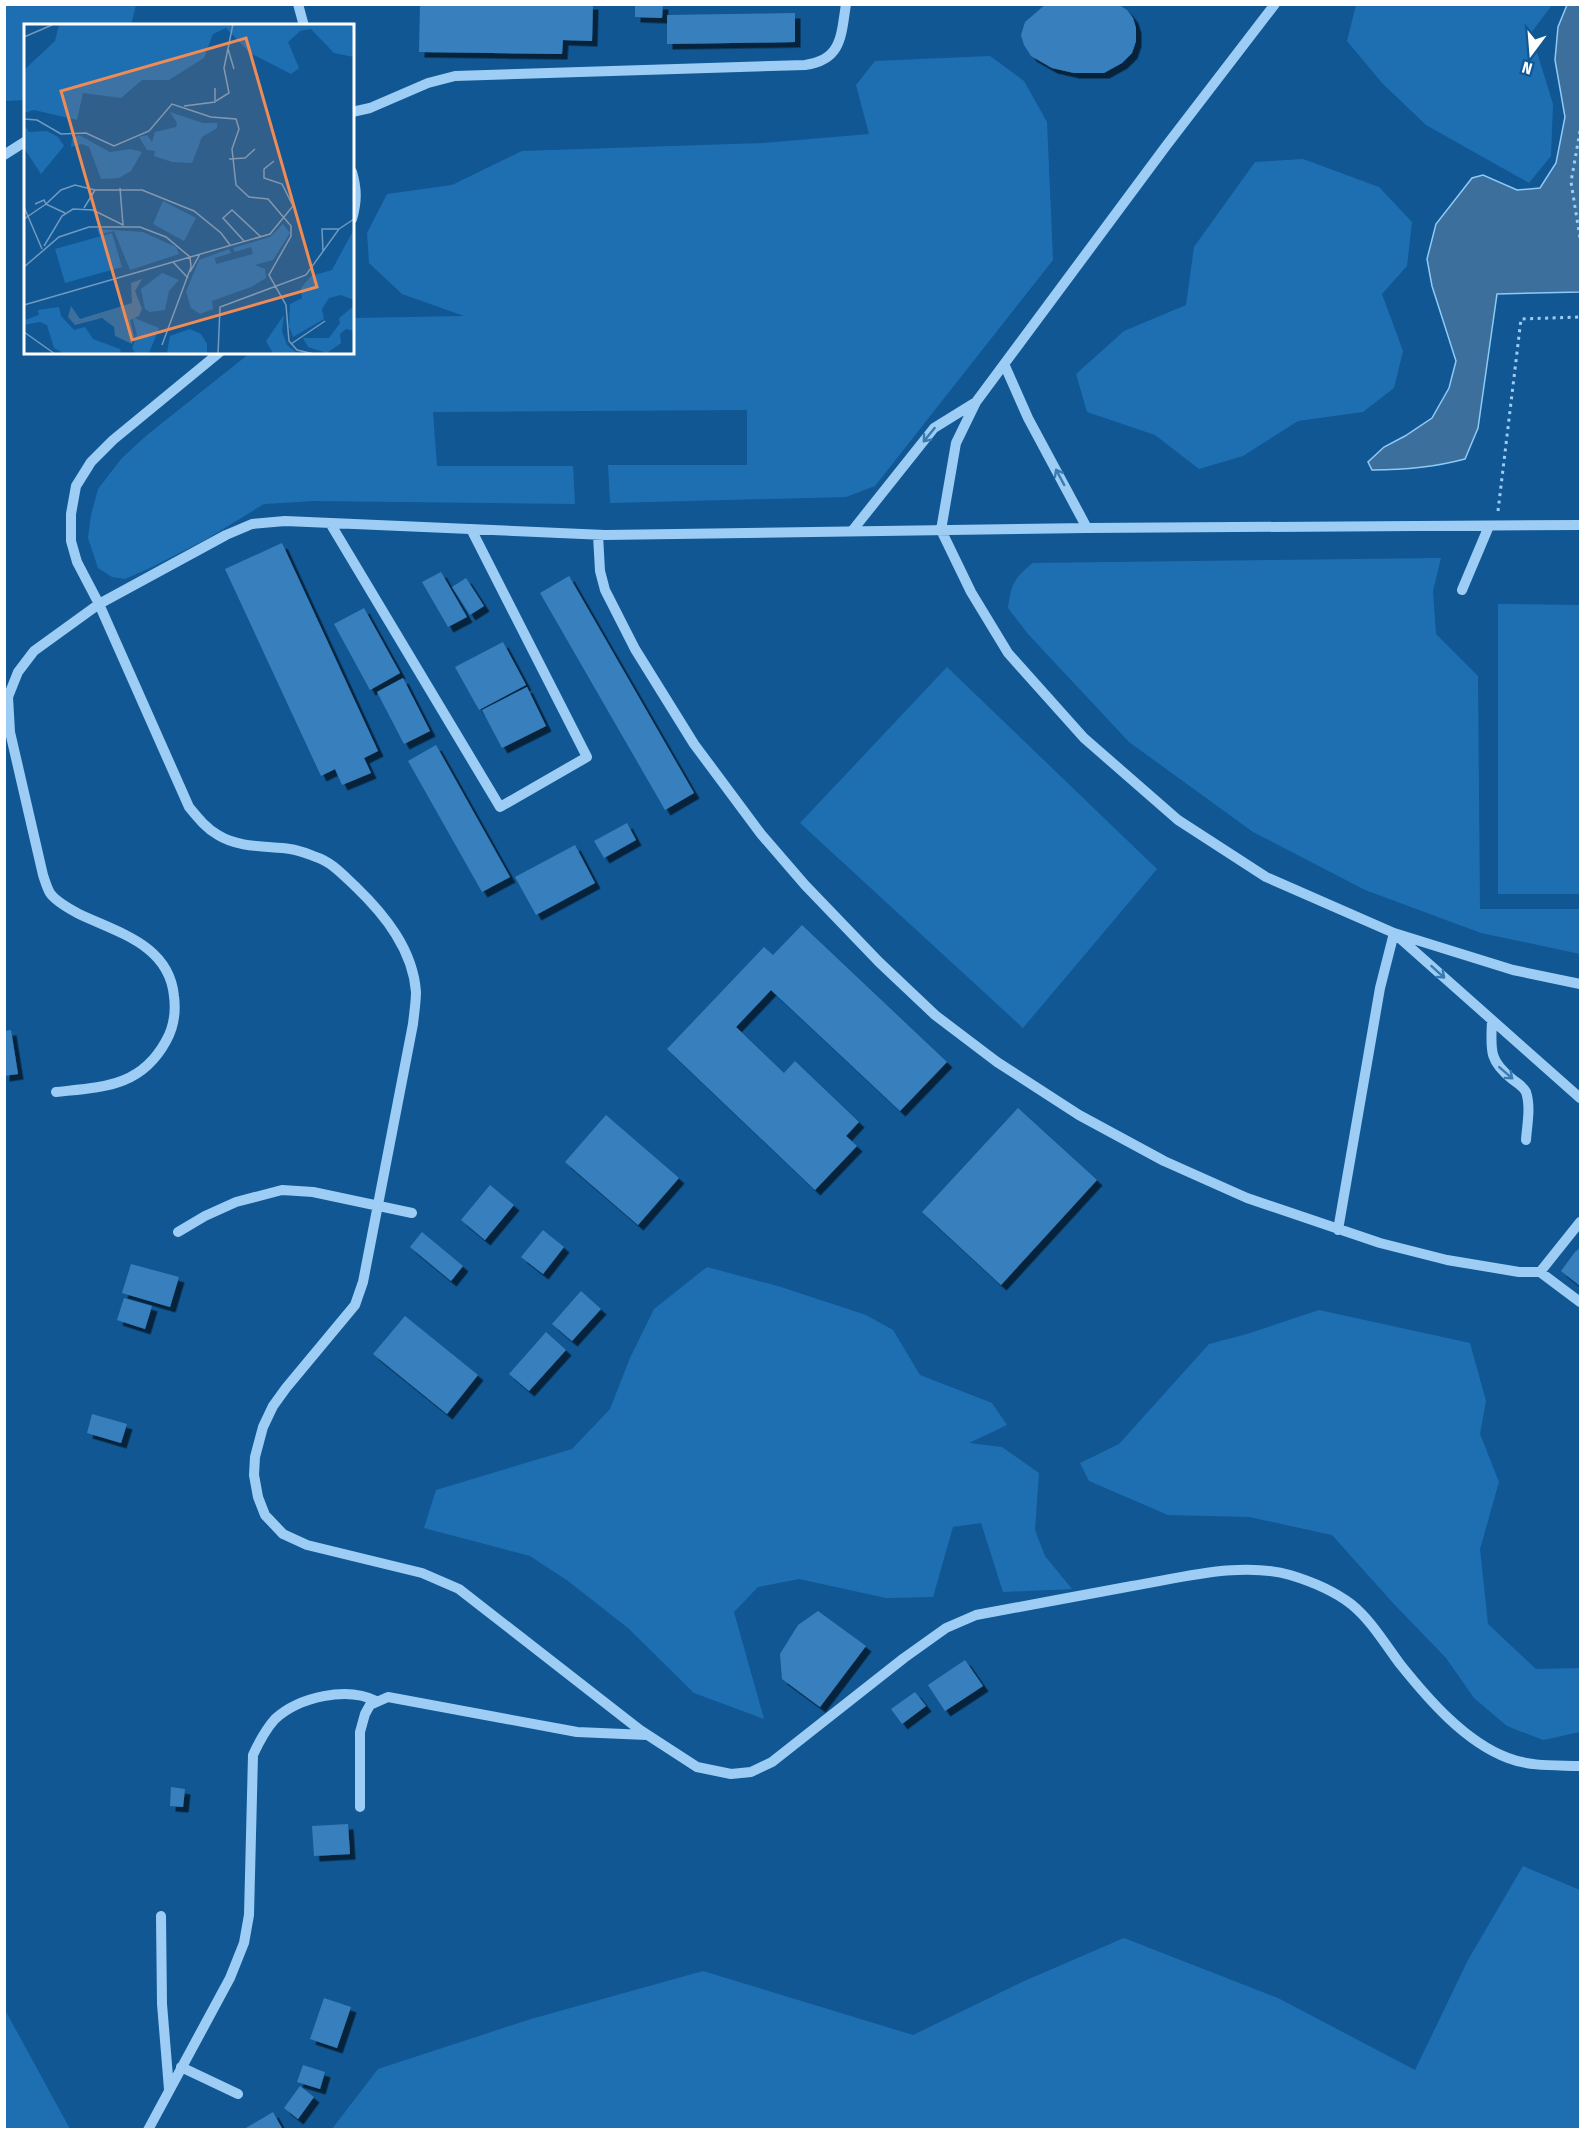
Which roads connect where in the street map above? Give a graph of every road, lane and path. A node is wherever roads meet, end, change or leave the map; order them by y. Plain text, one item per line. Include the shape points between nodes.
1 (298, 4) edge
2 (846, 4) edge
3 (1275, 4) edge
4 (303, 24) edge
5 (354, 112) edge
6 (1581, 131) edge
7 (24, 142) edge
8 (4, 155) edge
9 (354, 178) edge
10 (354, 213) edge
11 (1581, 238) edge
12 (1581, 317) edge
13 (218, 354) edge
14 (1005, 366) junction
15 (976, 402) junction
16 (330, 523) junction
17 (1581, 525) edge
18 (1493, 526) junction
19 (1087, 528) junction
20 (471, 529) junction
21 (941, 530) junction
22 (852, 531) junction
23 (598, 535) junction
24 (1462, 590) dead end
25 (99, 604) junction
26 (1394, 933) junction
27 (1581, 984) edge
28 (1492, 1020) junction
29 (56, 1092) dead end
30 (1581, 1098) edge
31 (1526, 1140) dead end
32 (379, 1206) junction
33 (412, 1213) dead end
34 (1581, 1222) edge
35 (1338, 1230) junction
36 (178, 1232) dead end
37 (1540, 1272) junction
38 (1581, 1302) edge
39 (376, 1701) junction
40 (648, 1735) junction
41 (1581, 1766) edge
42 (360, 1807) dead end
43 (161, 1916) dead end
44 (181, 2067) junction
45 (169, 2089) junction
46 (238, 2094) dead end
47 (148, 2130) edge

1 - 4 street
2 - 5 street via 838,45 830,57 819,63 455,76
3 - 14 street
6 - 11 path via 1571,182
7 - 8 street
9 - 10 street
12 - 18 path via 1521,319
13 - 25 street via 112,440 76,486 70,514 71,541 77,562
14 - 15 street
19 -> 14 street
15 - 21 street via 956,443
15 -> 22 street via 934,428
16 - 20 street
16 - 20 street via 500,807 587,757
16 - 25 street via 252,524
17 - 18 street
18 - 19 street
18 - 24 street
19 - 21 street
20 - 23 street
21 - 22 street
21 - 26 street via 971,592 1008,653 1084,738 1178,820 1266,877
22 - 23 street
23 - 35 street via 605,591 635,649 694,744 761,834 805,885 935,1015 1079,1116 1164,1161 1247,1198
25 - 29 street via 34,651 18,672 8,697 10,732 50,894 69,909 143,943 159,958 173,984 176,1011 170,1035 156,1058 130,1078 105,1087
25 - 32 street via 189,807 204,825 239,844 293,849 320,858 365,896 389,923 402,946 416,992
26 - 27 street via 1513,970
26 -> 28 street
26 - 35 street via 1380,988
28 - 30 street
28 -> 31 street via 1493,1058 1500,1070 1526,1093
32 - 33 street
32 - 36 street via 313,1192 282,1190 236,1202
32 - 40 street via 355,1305 279,1397 263,1427 254,1475 265,1515 283,1534 308,1545 422,1573 459,1589
34 - 37 street
35 - 37 street via 1447,1260
37 - 38 street
39 - 40 street via 398,1698 577,1732
39 - 42 street via 362,1723
39 - 44 street via 361,1694 314,1700 295,1706 262,1735 253,1755 249,1915 244,1943 230,1978
40 - 41 street via 697,1767 731,1774 751,1772 781,1755 946,1628 976,1615 1197,1575 1255,1569 1289,1575 1321,1587 1351,1605 1452,1723 1482,1745 1509,1759 1538,1765
43 - 45 street via 162,2004
44 - 45 street
44 - 46 street
45 - 47 street

